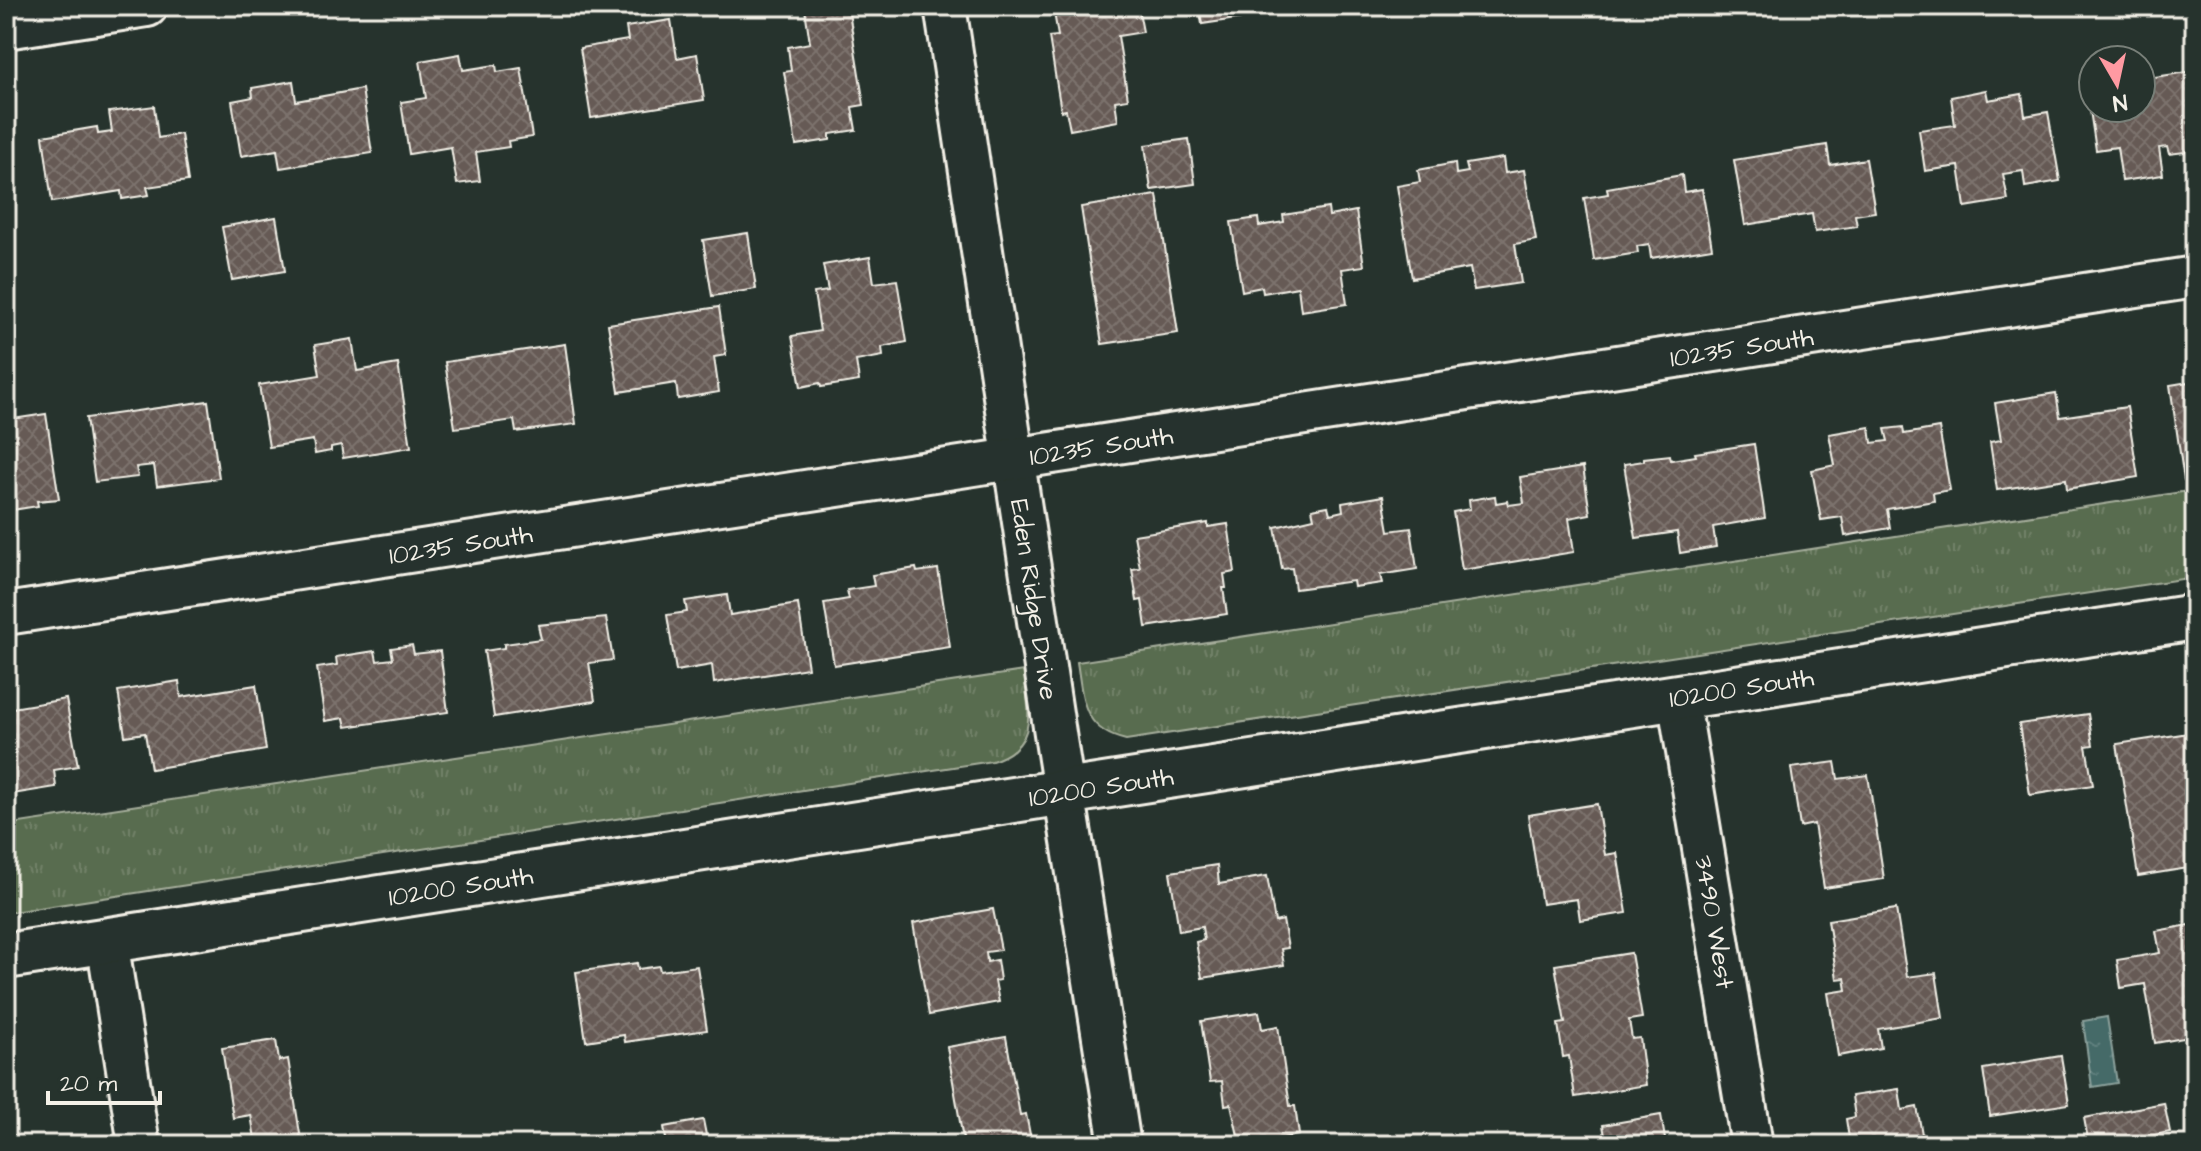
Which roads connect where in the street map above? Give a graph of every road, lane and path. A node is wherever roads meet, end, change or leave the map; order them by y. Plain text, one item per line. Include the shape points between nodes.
1 (147, 6) edge
2 (945, 6) edge
3 (6, 28) edge
4 (2195, 277) edge
5 (1013, 459) junction
6 (6, 614) edge
7 (2195, 617) edge
8 (1678, 697) junction
9 (1064, 793) junction
10 (107, 940) junction
11 (6, 956) edge
12 (139, 1145) edge
13 (1120, 1145) edge
14 (1752, 1145) edge

1 - 3 street
2 - 5 street, Eden Ridge Drive
4 - 5 street, 10235 South
5 - 6 street, 10235 South
5 - 9 street, Eden Ridge Drive
7 - 8 street, 10200 South
8 - 9 street, 10200 South
8 - 14 street, 3490 West
9 - 10 street, 10200 South
9 - 13 street, Eden Ridge Drive
10 - 11 street, 10200 South
10 - 12 street

